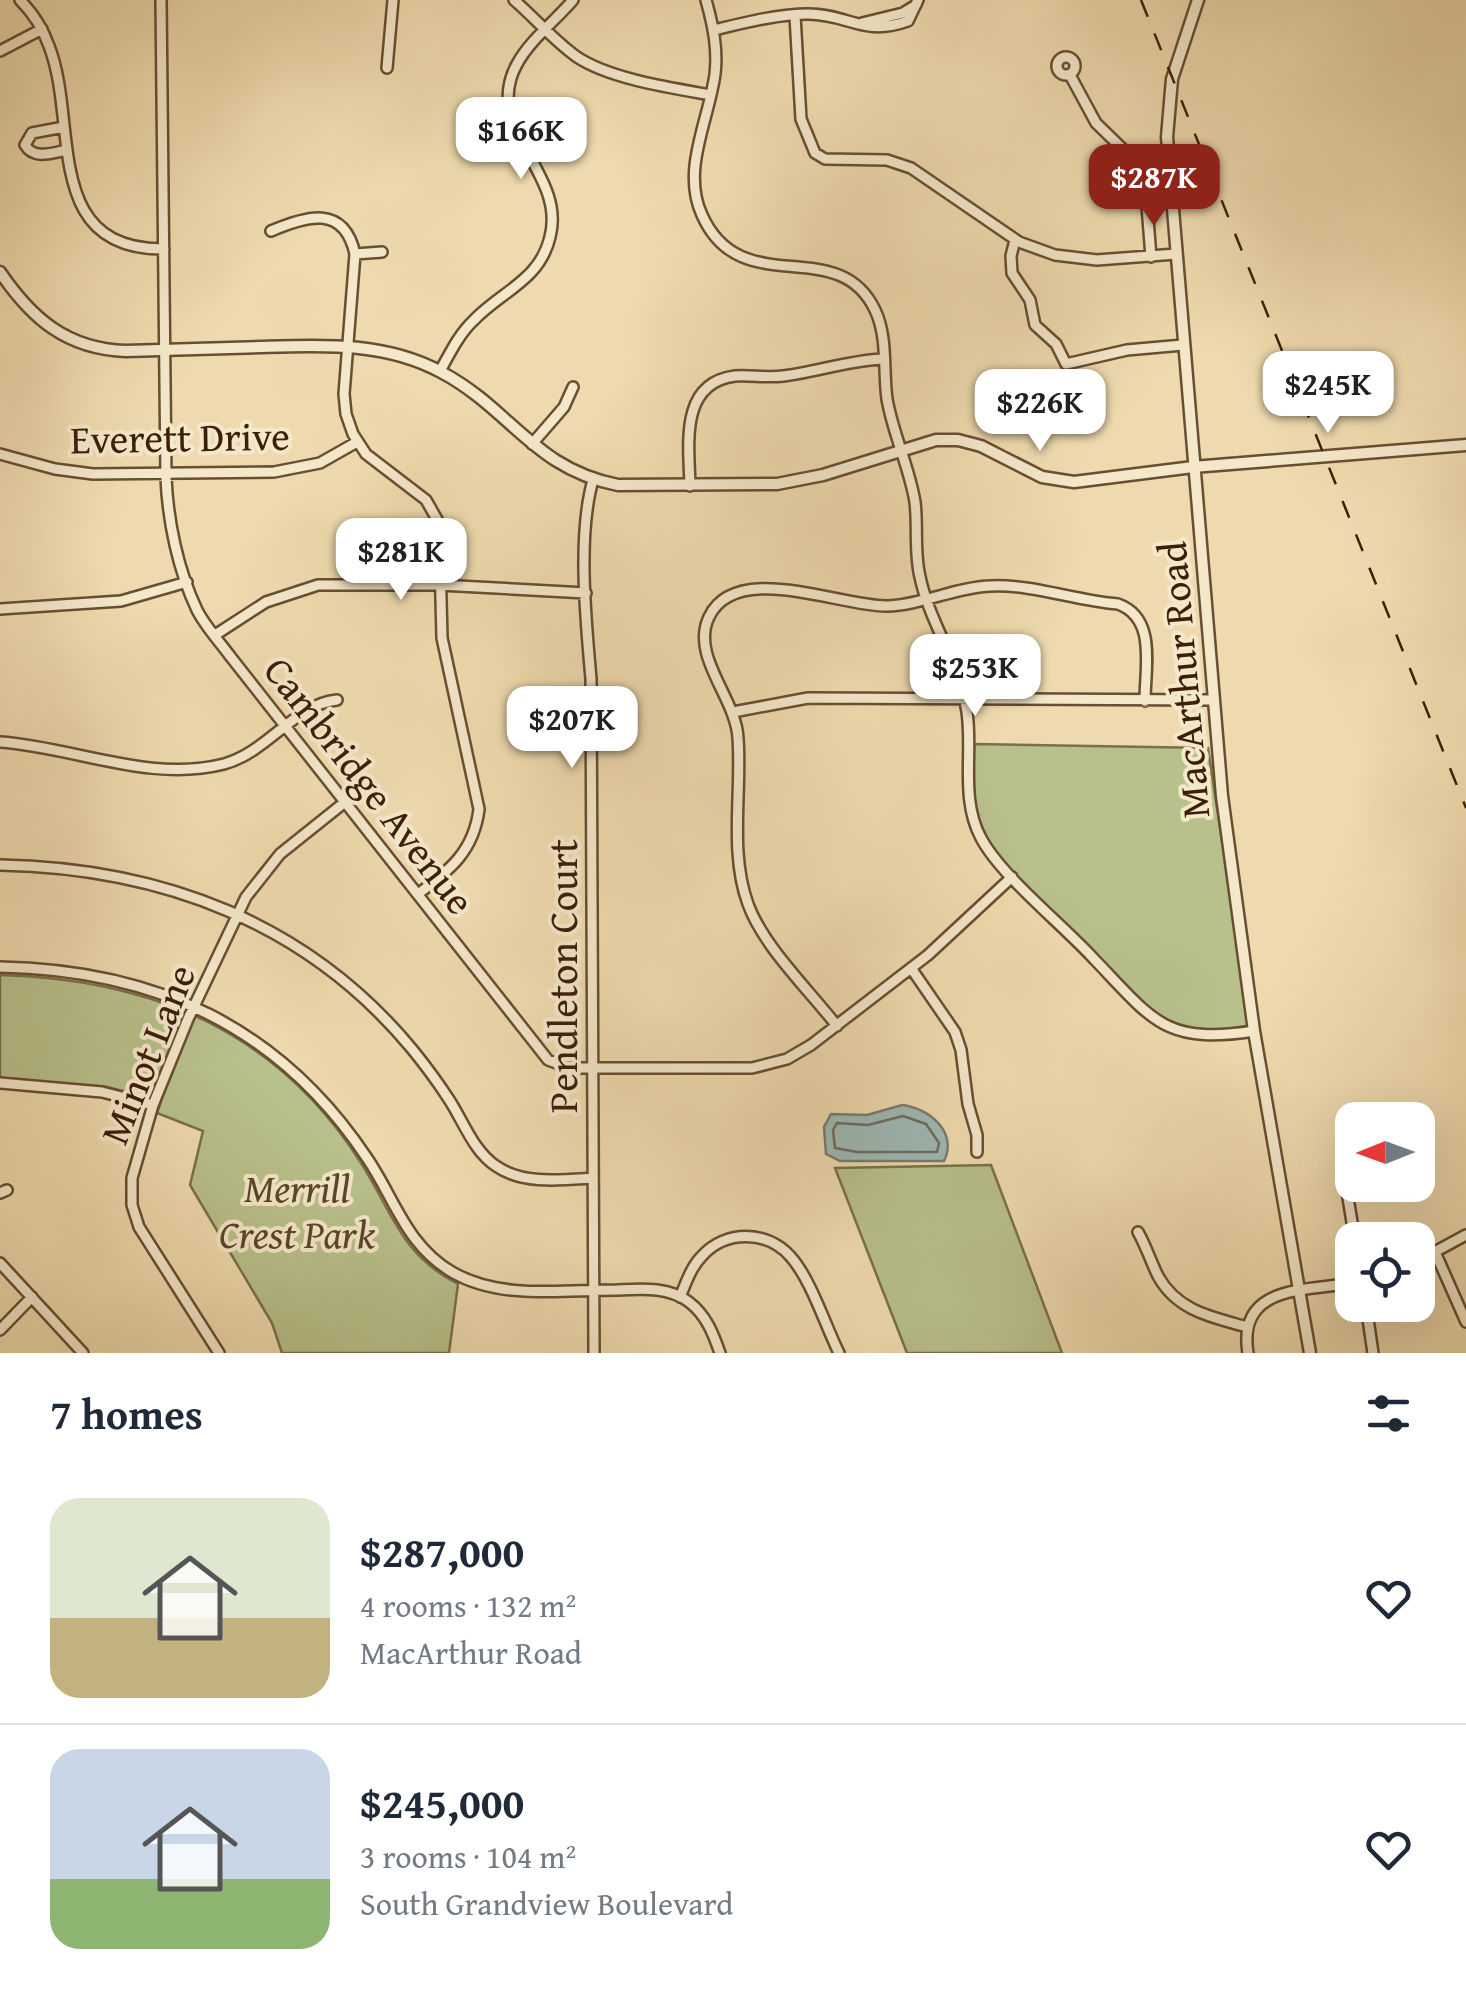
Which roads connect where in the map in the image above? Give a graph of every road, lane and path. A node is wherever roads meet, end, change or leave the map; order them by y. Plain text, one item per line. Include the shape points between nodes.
1 (20, 0) edge
2 (161, 0) edge
3 (392, 0) edge
4 (514, 0) edge
5 (573, 0) edge
6 (706, 0) edge
7 (1198, 0) edge
8 (917, 2) edge
9 (795, 16) junction
10 (42, 30) junction
11 (546, 30) junction
12 (714, 30) junction
13 (0, 50) edge
14 (387, 68) dead end
15 (1070, 75) dead end
16 (711, 95) junction
17 (64, 127) junction
18 (67, 150) junction
19 (271, 231) dead end
20 (1015, 240) junction
21 (164, 249) junction
22 (382, 252) dead end
23 (356, 254) junction
24 (1176, 254) junction
25 (1152, 257) junction
26 (0, 272) edge
27 (1183, 344) junction
28 (348, 345) junction
29 (165, 350) junction
30 (884, 360) junction
31 (440, 371) junction
32 (573, 387) dead end
33 (357, 442) junction
34 (532, 444) junction
35 (1466, 445) edge
36 (901, 450) junction
37 (0, 454) edge
38 (1193, 466) junction
39 (166, 473) junction
40 (593, 480) junction
41 (690, 486) junction
42 (187, 582) junction
43 (440, 584) junction
44 (586, 593) junction
45 (926, 599) junction
46 (0, 609) edge
47 (215, 635) junction
48 (965, 699) junction
49 (337, 700) dead end
50 (1212, 700) junction
51 (1145, 701) junction
52 (733, 712) junction
53 (288, 727) junction
54 (0, 742) edge
55 (345, 802) junction
56 (0, 865) edge
57 (1012, 877) junction
58 (418, 894) junction
59 (238, 915) junction
60 (0, 967) edge
61 (911, 968) junction
62 (194, 1007) junction
63 (836, 1026) junction
64 (1254, 1030) junction
65 (593, 1068) junction
66 (0, 1083) edge
67 (154, 1105) junction
68 (977, 1152) dead end
69 (593, 1178) junction
70 (1138, 1232) dead end
71 (1466, 1235) edge
72 (1435, 1252) joint
73 (0, 1263) edge
74 (1335, 1286) edge
75 (594, 1290) junction
76 (1300, 1292) junction
77 (680, 1296) junction
78 (32, 1297) junction
79 (1369, 1322) edge
80 (1466, 1322) edge
81 (1246, 1327) junction
82 (0, 1330) edge
83 (83, 1353) edge
84 (219, 1353) edge
85 (594, 1353) edge
86 (720, 1353) edge
87 (839, 1353) edge
88 (1248, 1353) edge
89 (1310, 1353) edge
90 (1374, 1353) edge

1 - 10 street
2 - 21 street, Cambridge Avenue
3 - 14 street
4 - 11 street
5 - 11 street
6 - 12 street
7 - 24 street, MacArthur Road via 1169,106
8 - 9 street via 903,13 860,23
9 - 12 street
9 - 20 street via 801,119 810,145 825,159 887,160 911,168
10 - 13 street
10 - 17 street
11 - 16 street via 600,69
11 - 31 street via 518,62 508,101 512,127 551,201 550,239 528,278 474,319
12 - 16 street
15 - 25 street via 1096,123 1145,180
16 - 30 street via 694,174 708,227 748,260 816,268 855,284 882,328
17 - 18 street
17 - 18 street via 32,132 25,145 37,155
18 - 21 street via 77,200 94,224 131,246
19 - 23 street via 323,217 345,230
20 - 25 street via 1055,255
20 - 27 street via 1012,272 1028,295 1035,325 1066,364
21 - 29 street, Cambridge Avenue
22 - 23 street
23 - 28 street
24 - 25 street
24 - 27 street, MacArthur Road
26 - 29 street via 31,314 65,338 103,350
27 - 38 street, MacArthur Road
28 - 29 street
28 - 31 street
28 - 33 street via 344,402
29 - 39 street, Cambridge Avenue
30 - 36 street
30 - 41 street via 716,382 691,412
31 - 34 street
32 - 34 street
33 - 39 street, Everett Drive via 320,463 288,471
33 - 43 street via 436,513
34 - 40 street
35 - 38 street
36 - 38 street via 936,440 966,442 1064,482
36 - 41 street via 798,481
36 - 45 street via 915,502
37 - 39 street, Everett Drive via 76,473
38 - 50 street, MacArthur Road
39 - 42 street, Cambridge Avenue via 169,516
40 - 41 street
40 - 44 street, Pendleton Court
42 - 46 street via 121,601
42 - 47 street, Cambridge Avenue
43 - 44 street
43 - 47 street via 318,585 266,602
43 - 58 street via 442,638 479,809 460,859
44 - 65 street, Pendleton Court
45 - 48 street
45 - 51 street via 1008,586 1124,605 1144,628
45 - 52 street via 882,606 750,590 725,598 708,618 705,642
47 - 53 street, Cambridge Avenue
48 - 51 street
48 - 52 street via 808,698
48 - 57 street via 972,815 983,843
49 - 53 street via 318,703
50 - 51 street
50 - 64 street, MacArthur Road
52 - 63 street via 740,871 748,904
53 - 54 street via 238,759 192,768 130,766
53 - 55 street, Cambridge Avenue
55 - 58 street, Cambridge Avenue
55 - 59 street, Minot Lane via 268,865
56 - 59 street via 114,874
57 - 61 street, Cambridge Avenue
57 - 64 street via 1161,1023 1196,1036
58 - 65 street, Cambridge Avenue via 548,1060
59 - 62 street, Minot Lane
59 - 69 street via 325,967 385,1019 495,1166 528,1178
60 - 62 street via 94,974
61 - 63 street, Cambridge Avenue
61 - 68 street via 960,1044
62 - 67 street, Minot Lane
62 - 75 street via 261,1046 325,1103 368,1158 406,1230 433,1259 498,1288
63 - 65 street, Cambridge Avenue via 796,1055 765,1066
64 - 76 street, MacArthur Road
65 - 69 street, Pendleton Court
66 - 67 street via 102,1092
67 - 84 street, Minot Lane via 133,1172 132,1210
69 - 75 street, Pendleton Court
70 - 81 street via 1157,1274 1179,1301
71 - 72 street
72 - 80 street
73 - 78 street
74 - 76 street
75 - 77 street
75 - 85 street, Pendleton Court
76 - 81 street via 1265,1300
76 - 89 street, MacArthur Road
77 - 86 street via 705,1318
77 - 87 street via 695,1264 714,1245 742,1236 767,1240 794,1260
78 - 82 street
78 - 83 street
79 - 90 street
81 - 88 street

